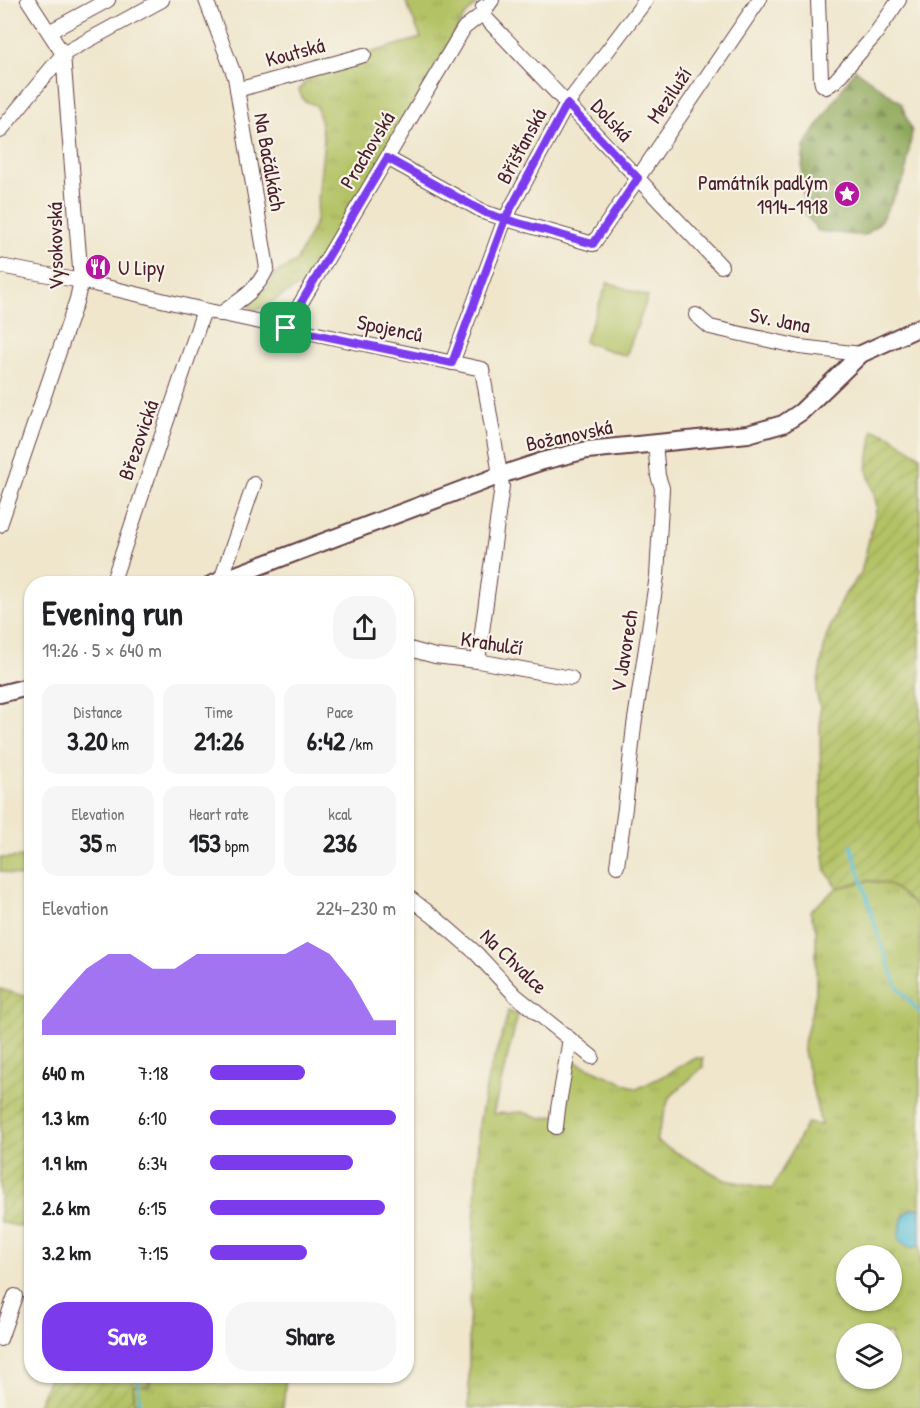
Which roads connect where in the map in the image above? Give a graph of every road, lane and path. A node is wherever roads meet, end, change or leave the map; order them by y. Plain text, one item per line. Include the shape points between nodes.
1 (28, 0) edge
2 (108, 0) edge
3 (162, 0) edge
4 (206, 0) edge
5 (492, 0) edge
6 (646, 0) edge
7 (759, 0) edge
8 (819, 0) edge
9 (899, 0) edge
10 (483, 7) edge
11 (49, 32) junction
12 (63, 54) junction
13 (364, 55) dead end
14 (237, 90) junction
15 (567, 104) junction
16 (0, 131) edge
17 (387, 158) junction
18 (638, 178) junction
19 (505, 219) junction
20 (0, 266) edge
21 (721, 266) dead end
22 (81, 281) junction
23 (204, 310) junction
24 (220, 314) junction
25 (696, 315) dead end
26 (920, 327) edge
27 (286, 328) junction
28 (861, 354) junction
29 (452, 363) junction
30 (655, 443) junction
31 (501, 475) junction
32 (254, 484) dead end
33 (0, 525) edge
34 (115, 576) edge
35 (221, 576) edge
36 (235, 576) edge
37 (414, 650) edge
38 (478, 661) junction
39 (571, 678) dead end
40 (24, 688) edge
41 (0, 694) edge
42 (617, 866) dead end
43 (414, 901) edge
44 (570, 1039) junction
45 (592, 1057) dead end
46 (556, 1127) dead end
47 (15, 1296) dead end
48 (0, 1339) edge

1 - 11 street, Vysokovská
2 - 11 street
3 - 12 street
4 - 14 street, Na Bačálkách
5 - 10 street, Prachovská
6 - 15 street, Bříšťanská
7 - 18 street, Meziluží
8 - 9 street via 821,79 826,87 874,36
10 - 15 street, Dolská
10 - 17 street, Prachovská via 464,28
11 - 12 street, Vysokovská
12 - 16 street
12 - 22 street, Vysokovská
13 - 14 street, Koutská
14 - 24 street, Na Bačálkách via 267,268 253,290
15 - 18 street, Dolská
15 - 19 street, Bříšťanská
17 - 19 street via 486,213
17 - 27 street, Prachovská
18 - 19 street, Meziluží via 593,244
18 - 21 street, Dolská
19 - 29 street, Bříšťanská
20 - 22 street, Spojenců
22 - 23 street, Spojenců
22 - 33 street, Vysokovská
23 - 24 street, Spojenců
23 - 34 street, Březovická
24 - 27 street, Spojenců
25 - 28 street, Sv. Jana via 710,327 800,347
26 - 28 street, Božanovská
27 - 29 street, Spojenců
28 - 30 street, Božanovská via 801,412 783,423 748,434
29 - 31 street, Spojenců via 482,369
30 - 31 street, Božanovská via 586,450
30 - 42 street, V Javorech via 662,488 657,576 633,726
31 - 36 street, Božanovská
31 - 38 street, Spojenců
32 - 35 street
37 - 38 street, Krahulčí
38 - 39 street, Krahulčí
40 - 41 street
43 - 44 street, Na Chvalce via 476,953 515,995
44 - 45 street, Na Chvalce
44 - 46 street
47 - 48 street

